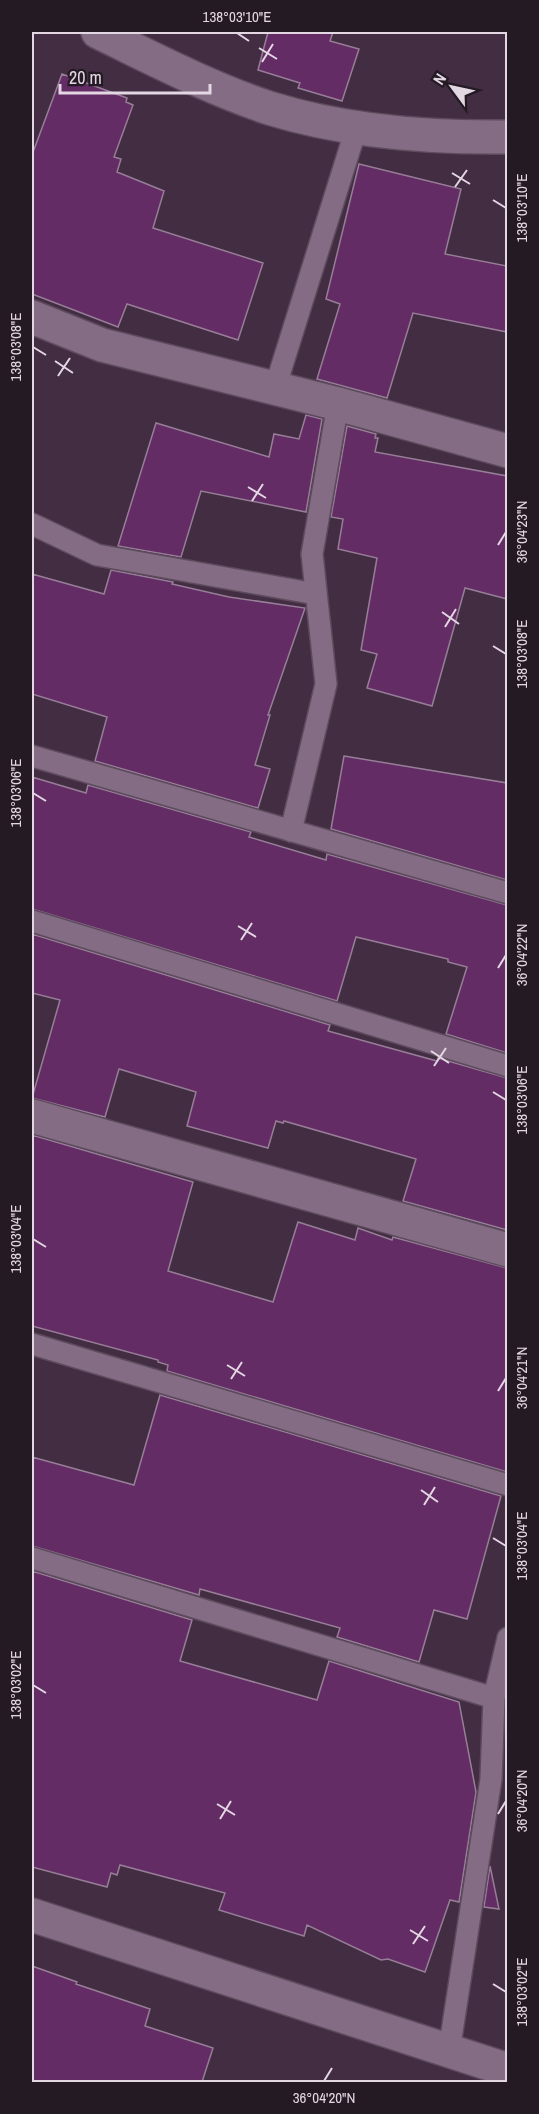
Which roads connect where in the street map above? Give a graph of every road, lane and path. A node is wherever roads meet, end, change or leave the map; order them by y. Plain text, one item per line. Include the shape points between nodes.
1 (98, 32) edge
2 (356, 129) junction
3 (507, 137) edge
4 (32, 317) edge
5 (275, 388) junction
6 (338, 404) junction
7 (507, 452) edge
8 (32, 524) edge
9 (316, 594) junction
10 (32, 756) edge
11 (291, 831) junction
12 (507, 893) edge
13 (32, 921) edge
14 (507, 1066) edge
15 (32, 1116) edge
16 (507, 1250) edge
17 (32, 1344) edge
18 (507, 1485) edge
19 (32, 1558) edge
20 (507, 1638) edge
21 (494, 1698) junction
22 (32, 1915) edge
23 (449, 2051) junction
24 (507, 2070) edge

1 - 2 street via 185,75 269,108
2 - 3 street via 447,138
2 - 5 lane
4 - 5 street via 102,345
5 - 6 street
6 - 7 street
6 - 9 lane via 312,554
8 - 9 lane via 97,555
9 - 11 lane via 326,684
10 - 11 lane
11 - 12 lane
13 - 14 lane
15 - 16 street
17 - 18 lane
19 - 21 lane
20 - 21 lane
21 - 23 lane via 491,1779
22 - 23 street
23 - 24 street

